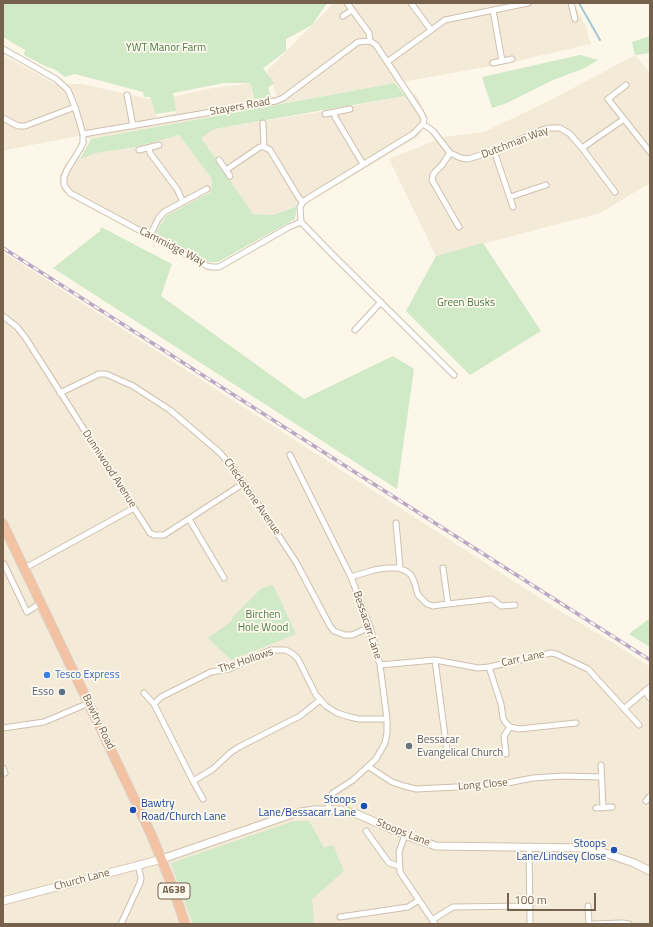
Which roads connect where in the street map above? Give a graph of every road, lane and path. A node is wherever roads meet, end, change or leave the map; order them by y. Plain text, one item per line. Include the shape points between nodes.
1 (347, 3) edge
2 (411, 3) edge
3 (528, 3) edge
4 (571, 3) edge
5 (352, 10) junction
6 (493, 10) junction
7 (343, 16) dead end
8 (576, 18) dead end
9 (431, 30) junction
10 (370, 41) junction
11 (3, 49) edge
12 (512, 59) dead end
13 (502, 61) junction
14 (387, 62) junction
15 (493, 63) dead end
16 (626, 85) dead end
17 (127, 95) dead end
18 (75, 107) junction
19 (350, 109) dead end
20 (334, 112) junction
21 (325, 114) dead end
22 (3, 118) edge
23 (624, 119) junction
24 (263, 124) dead end
25 (423, 124) junction
26 (133, 126) junction
27 (83, 134) junction
28 (159, 145) dead end
29 (264, 147) junction
30 (149, 148) junction
31 (582, 148) junction
32 (139, 150) dead end
33 (494, 151) junction
34 (650, 152) edge
35 (450, 153) junction
36 (219, 160) dead end
37 (363, 164) junction
38 (226, 170) junction
39 (230, 176) dead end
40 (546, 185) dead end
41 (207, 189) dead end
42 (614, 192) dead end
43 (510, 197) junction
44 (183, 202) junction
45 (303, 202) junction
46 (513, 207) dead end
47 (302, 222) junction
48 (459, 227) dead end
49 (150, 236) junction
50 (381, 302) junction
51 (3, 316) edge
52 (355, 330) dead end
53 (454, 375) dead end
54 (60, 393) junction
55 (290, 455) dead end
56 (244, 483) junction
57 (134, 508) junction
58 (189, 519) junction
59 (396, 523) dead end
60 (3, 524) edge
61 (4, 564) edge
62 (24, 568) junction
63 (398, 568) junction
64 (443, 568) dead end
65 (351, 576) junction
66 (224, 578) dead end
67 (42, 603) junction
68 (448, 604) junction
69 (515, 606) dead end
70 (370, 627) junction
71 (435, 660) junction
72 (380, 666) junction
73 (489, 667) junction
74 (650, 687) edge
75 (645, 691) junction
76 (144, 693) dead end
77 (650, 698) edge
78 (320, 700) junction
79 (89, 703) junction
80 (154, 704) junction
81 (624, 708) junction
82 (388, 719) junction
83 (576, 723) dead end
84 (639, 725) dead end
85 (510, 727) junction
86 (3, 728) edge
87 (447, 751) dead end
88 (506, 754) dead end
89 (601, 765) dead end
90 (369, 767) junction
91 (601, 777) junction
92 (193, 781) junction
93 (650, 796) edge
94 (203, 799) dead end
95 (646, 801) dead end
96 (612, 807) dead end
97 (596, 808) dead end
98 (603, 808) junction
99 (328, 809) junction
100 (366, 831) dead end
101 (406, 835) junction
102 (530, 846) junction
103 (162, 859) junction
104 (138, 865) junction
105 (399, 866) junction
106 (650, 871) edge
107 (419, 900) junction
108 (3, 901) edge
109 (530, 906) junction
110 (588, 906) dead end
111 (340, 917) dead end
112 (434, 922) edge
113 (121, 924) edge
114 (185, 924) edge
115 (530, 924) edge
116 (589, 924) edge
117 (593, 924) edge
118 (629, 924) edge

1 - 5 street
2 - 9 street
3 - 6 street
4 - 8 street
5 - 7 street
5 - 10 street via 369,33
6 - 9 street via 449,18
6 - 13 street
9 - 14 street
10 - 14 street via 376,45
10 - 26 street, Stayers Road via 358,42 276,101
11 - 18 street via 56,78 68,90
12 - 13 street
13 - 15 street
14 - 25 street via 421,113
16 - 23 street via 608,99
17 - 26 street
18 - 22 street via 25,126 18,126
18 - 27 street
19 - 20 street
20 - 21 street
20 - 37 street
23 - 31 street
23 - 34 street
24 - 29 street
25 - 35 street via 433,131
25 - 37 street via 419,130
26 - 27 street, Stayers Road
27 - 49 street, Cammidge Way via 80,149 64,177 64,185 70,193
28 - 30 street
29 - 38 street via 260,147
29 - 45 street via 270,150 298,198
30 - 32 street
30 - 44 street
31 - 33 street, Dutchman Way via 566,131 554,128 542,130
31 - 42 street, Dutchman Way
33 - 35 street, Dutchman Way via 468,159
33 - 43 street
35 - 48 street via 432,175 432,180
36 - 38 street
37 - 45 street
38 - 39 street
40 - 43 street
41 - 44 street
43 - 46 street
44 - 49 street via 164,212
45 - 47 street via 300,207
47 - 49 street, Cammidge Way via 219,267 207,266
47 - 50 street
50 - 52 street
50 - 53 street
51 - 54 street, Dunniwood Avenue via 25,337
54 - 56 street, Checkstone Avenue via 99,374 113,376 170,410 218,450
54 - 57 street, Dunniwood Avenue
55 - 65 street, Bessacarr Lane
56 - 58 street, Dunniwood Avenue
56 - 70 street, Checkstone Avenue via 296,562 334,631 352,635
57 - 58 street, Dunniwood Avenue via 154,535 164,535
57 - 62 street
58 - 66 street
59 - 63 street via 400,566
60 - 62 highway, Bawtry Road / A638
61 - 67 street via 27,612
62 - 67 highway, Bawtry Road / A638
63 - 65 street
63 - 68 street via 411,575 418,595 427,604
64 - 68 street
65 - 70 street, Bessacarr Lane
67 - 79 highway, Bawtry Road / A638
68 - 69 street via 492,599 501,606
70 - 72 street, Bessacarr Lane
71 - 72 street, Carr Lane
71 - 73 street, Carr Lane via 472,667
71 - 87 street
72 - 82 street, Bessacarr Lane
73 - 81 street, Carr Lane via 556,654 588,669
73 - 85 street via 503,718
74 - 75 street
75 - 77 street
75 - 81 street
76 - 80 street
78 - 80 street, The Hollows via 298,659 286,650 271,650 229,669 211,672 161,697
78 - 82 street, The Hollows via 338,713 350,717
78 - 92 street via 300,716 239,747 214,769
79 - 86 street via 44,722
79 - 103 highway, Bawtry Road / A638
80 - 92 street
81 - 84 street, Carr Lane
82 - 90 street, Bessacarr Lane via 385,742
83 - 85 street via 519,729
85 - 88 street via 504,736
89 - 91 street
90 - 91 street, Long Close via 392,782 416,789 497,785 534,778 564,776
90 - 99 street, Bessacarr Lane via 333,793
91 - 98 street
92 - 94 street
93 - 95 street
96 - 98 street
97 - 98 street
99 - 101 street, Stoops Lane via 357,814
99 - 103 street, Stoops Lane via 295,813
100 - 105 street via 389,863
101 - 102 street, Stoops Lane via 436,846
101 - 105 street via 399,852
102 - 106 street, Stoops Lane via 600,851
102 - 109 street
103 - 104 street, Church Lane
103 - 114 highway, Bawtry Road / A638
104 - 108 street, Church Lane
104 - 113 street via 140,883
105 - 107 street via 400,872
107 - 111 street via 408,907
107 - 112 street
109 - 112 street via 453,907
109 - 115 street
110 - 116 street
117 - 118 street

